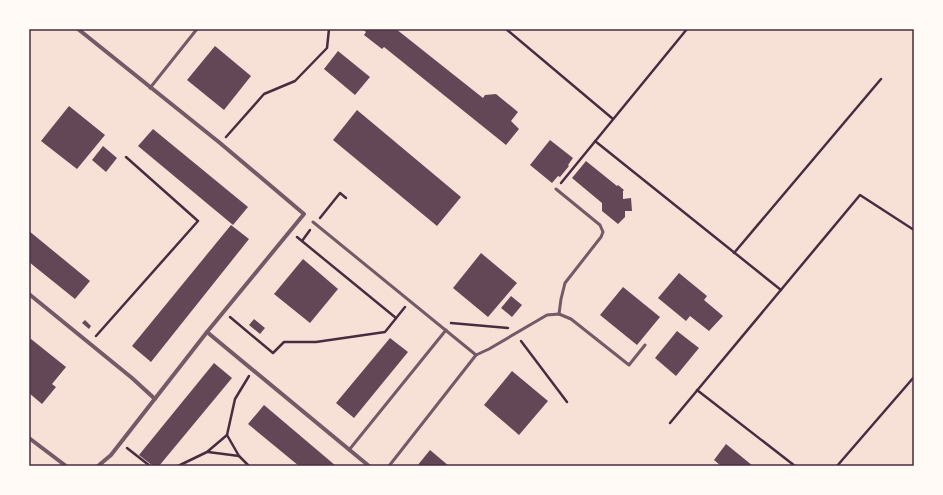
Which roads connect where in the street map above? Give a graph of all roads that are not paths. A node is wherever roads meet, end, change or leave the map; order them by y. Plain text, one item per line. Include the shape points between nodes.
1 (78, 29) edge
2 (197, 29) edge
3 (150, 88) junction
4 (556, 189) road end
5 (314, 222) dead end
6 (29, 294) edge
7 (559, 314) junction
8 (446, 330) junction
9 (207, 332) junction
10 (645, 344) dead end
11 (476, 355) junction
12 (155, 399) junction
13 (29, 438) edge
14 (349, 450) junction
15 (66, 466) edge
16 (98, 466) edge
17 (369, 466) edge
18 (389, 466) edge

1 - 3 street
2 - 3 lane
3 - 9 street via 304,214
4 - 7 lane via 600,225 603,232 565,284
5 - 8 lane
6 - 12 street
7 - 10 lane via 571,319 629,365
7 - 11 lane via 547,315
8 - 11 lane
8 - 14 lane
9 - 12 street
9 - 14 street
11 - 18 lane
12 - 16 street via 111,455
13 - 15 street
14 - 17 street

